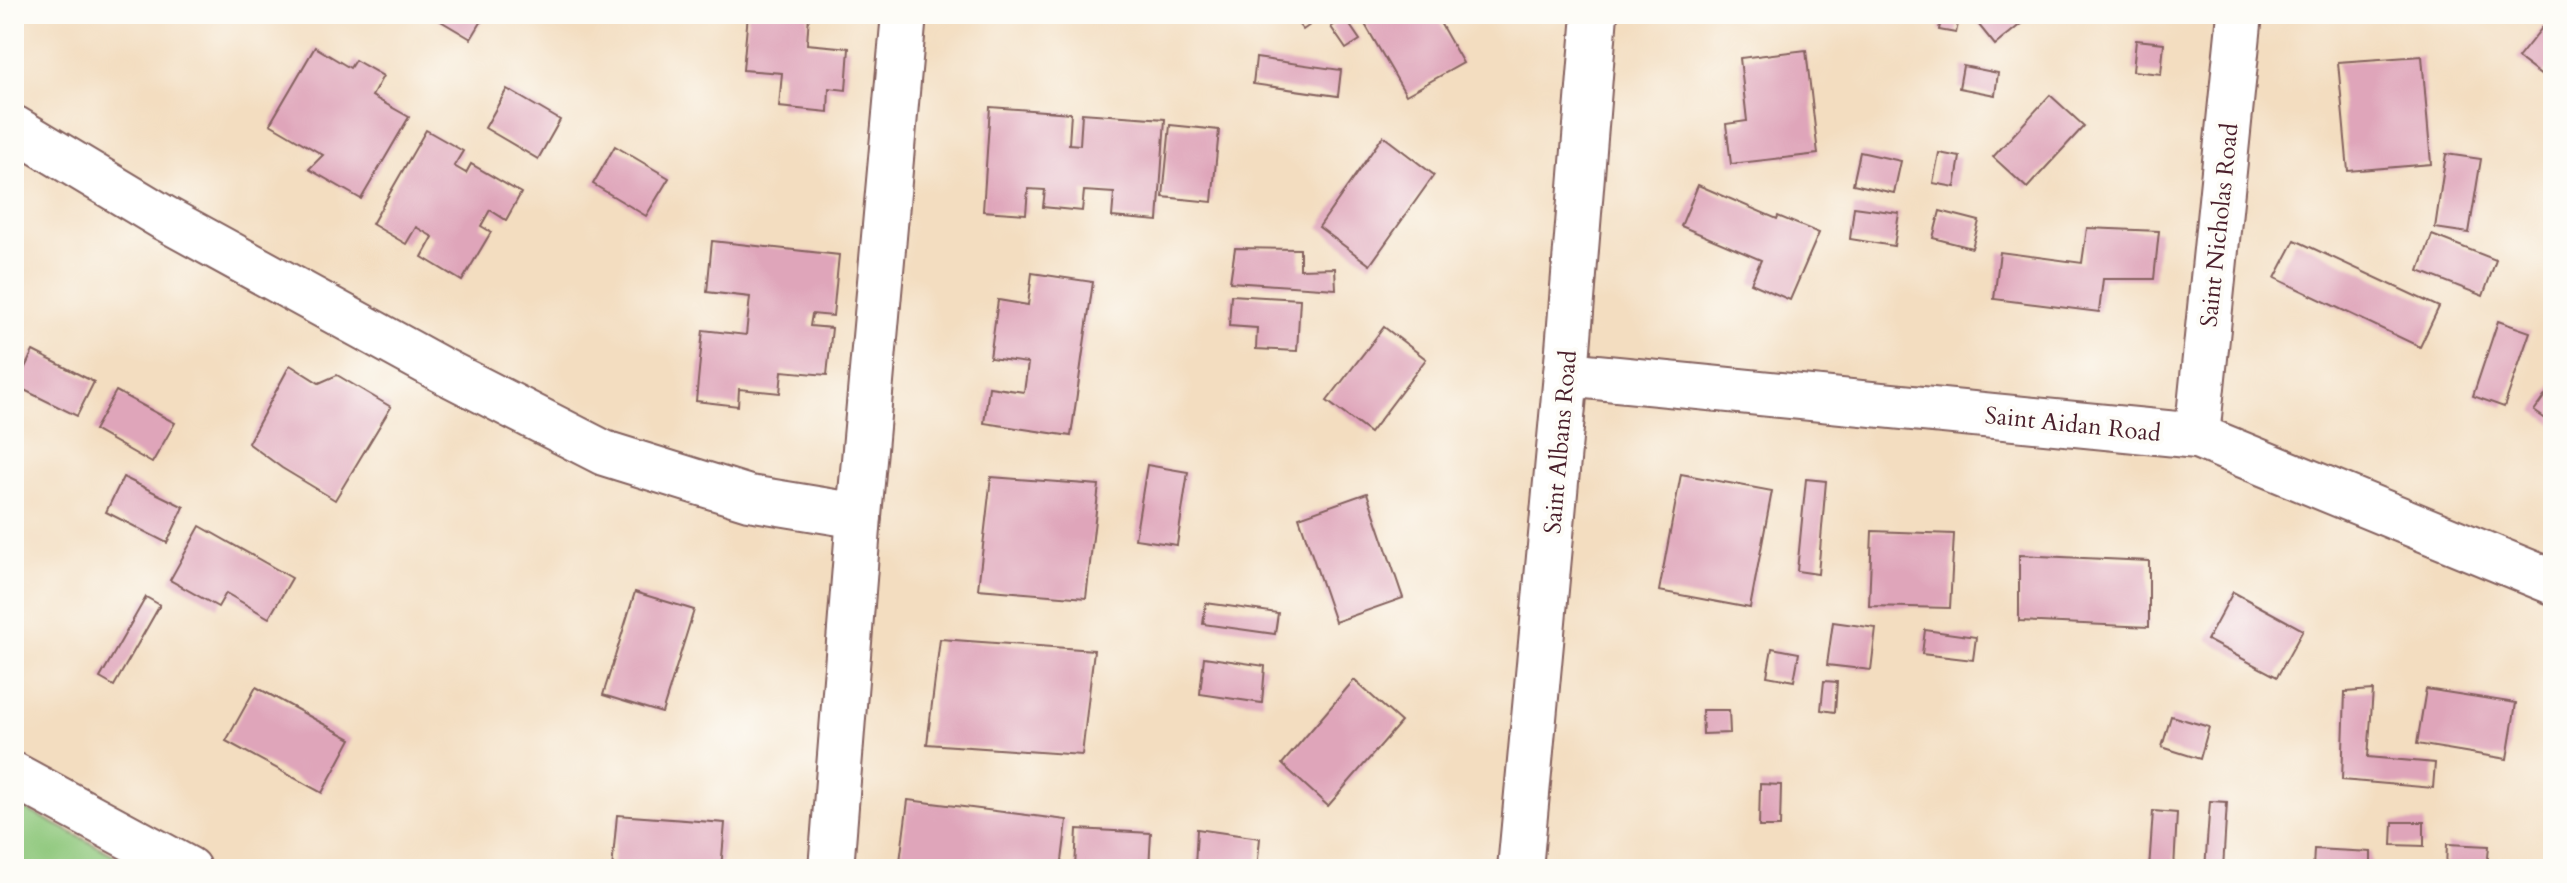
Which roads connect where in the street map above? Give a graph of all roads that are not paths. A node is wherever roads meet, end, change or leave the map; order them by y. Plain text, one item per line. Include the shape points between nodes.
1 (904, 14) edge
2 (1595, 14) edge
3 (2240, 14) edge
4 (14, 128) edge
5 (1566, 374) junction
6 (2197, 436) junction
7 (859, 516) junction
8 (2553, 582) edge
9 (14, 775) edge
10 (188, 869) edge
11 (831, 869) edge
12 (1520, 869) edge

1 - 7 street
2 - 5 street, Saint Albans Road
3 - 6 street, Saint Nicholas Road
4 - 7 street via 164,218 604,453 749,498
5 - 6 street, Saint Aidan Road
5 - 12 street, Saint Albans Road
6 - 8 street, Saint Aidan Road
7 - 11 street
9 - 10 street

